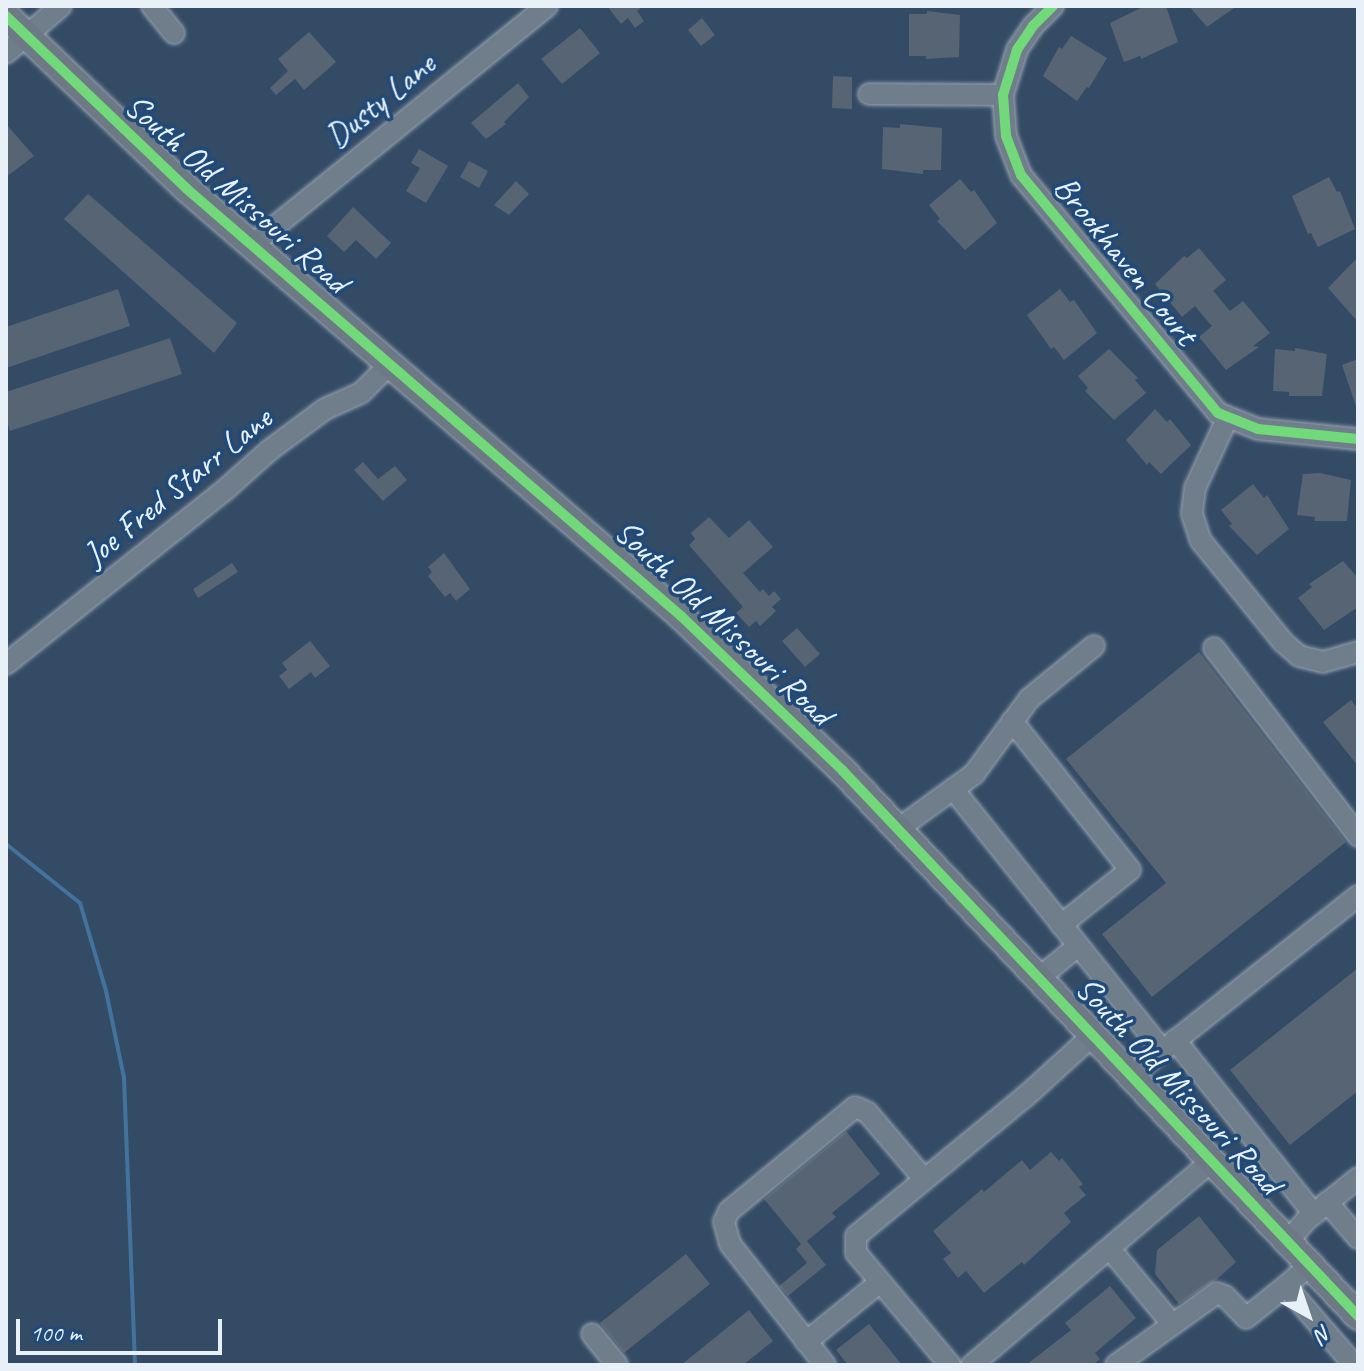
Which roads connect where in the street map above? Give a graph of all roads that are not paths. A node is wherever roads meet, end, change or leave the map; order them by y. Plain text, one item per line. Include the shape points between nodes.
1 (61, 6) edge
2 (152, 6) edge
3 (547, 6) edge
4 (1053, 6) edge
5 (6, 16) edge
6 (174, 33) dead end
7 (16, 45) edge
8 (869, 94) dead end
9 (1003, 95) junction
10 (252, 245) junction
11 (390, 364) junction
12 (1227, 419) junction
13 (1358, 439) edge
14 (1094, 646) dead end
15 (1214, 648) dead end
16 (1358, 652) edge
17 (6, 664) edge
18 (1012, 721) junction
19 (953, 789) junction
20 (898, 829) junction
21 (1358, 836) edge
22 (1358, 896) edge
23 (1061, 925) junction
24 (1078, 946) junction
25 (1039, 978) junction
26 (1093, 1035) junction
27 (1168, 1045) junction
28 (1132, 1075) junction
29 (1212, 1161) junction
30 (1358, 1178) edge
31 (924, 1179) junction
32 (1320, 1208) junction
33 (1358, 1238) edge
34 (1288, 1241) junction
35 (1110, 1249) junction
36 (1310, 1265) junction
37 (880, 1282) junction
38 (1286, 1286) junction
39 (1358, 1316) edge
40 (1172, 1324) junction
41 (592, 1334) dead end
42 (806, 1342) junction
43 (617, 1365) edge
44 (825, 1365) edge
45 (950, 1365) edge
46 (972, 1365) edge
47 (1116, 1365) edge
48 (1354, 1365) edge

1 - 7 street
2 - 6 street
3 - 10 street, Dusty Lane
4 - 9 street, Brookhaven Court via 1017,50
5 - 7 main road, South Old Missouri Road
7 - 10 main road, South Old Missouri Road
8 - 9 street
9 - 12 street, Brookhaven Court via 1006,136 1021,175 1208,403
10 - 11 main road, South Old Missouri Road
11 - 17 street, Joe Fred Starr Lane via 361,393 325,409 271,449
11 - 20 main road, South Old Missouri Road via 681,616
12 - 13 street, Brookhaven Court via 1258,429
12 - 16 street via 1195,488 1192,514 1201,541 1299,656 1323,662
14 - 18 street via 1029,699
15 - 21 street
18 - 19 street via 974,774
18 - 23 street via 1130,870
19 - 20 street
19 - 23 street
20 - 25 main road, South Old Missouri Road
22 - 27 street
23 - 24 street
24 - 25 street
24 - 27 street
25 - 26 main road, South Old Missouri Road
26 - 28 main road, South Old Missouri Road
26 - 31 street
27 - 28 street
27 - 32 street
28 - 29 main road, South Old Missouri Road
29 - 34 main road, South Old Missouri Road
29 - 35 street
30 - 32 street
31 - 37 street via 856,1236 856,1253
31 - 42 street via 867,1112 855,1107 729,1211 724,1222 730,1244
32 - 33 street
32 - 34 street
34 - 36 main road, South Old Missouri Road
35 - 40 street
35 - 46 street
36 - 38 street
36 - 39 main road, South Old Missouri Road
37 - 42 street
37 - 45 street
38 - 40 street via 1246,1318 1217,1293
38 - 48 street
40 - 47 street
41 - 43 street
42 - 44 street

